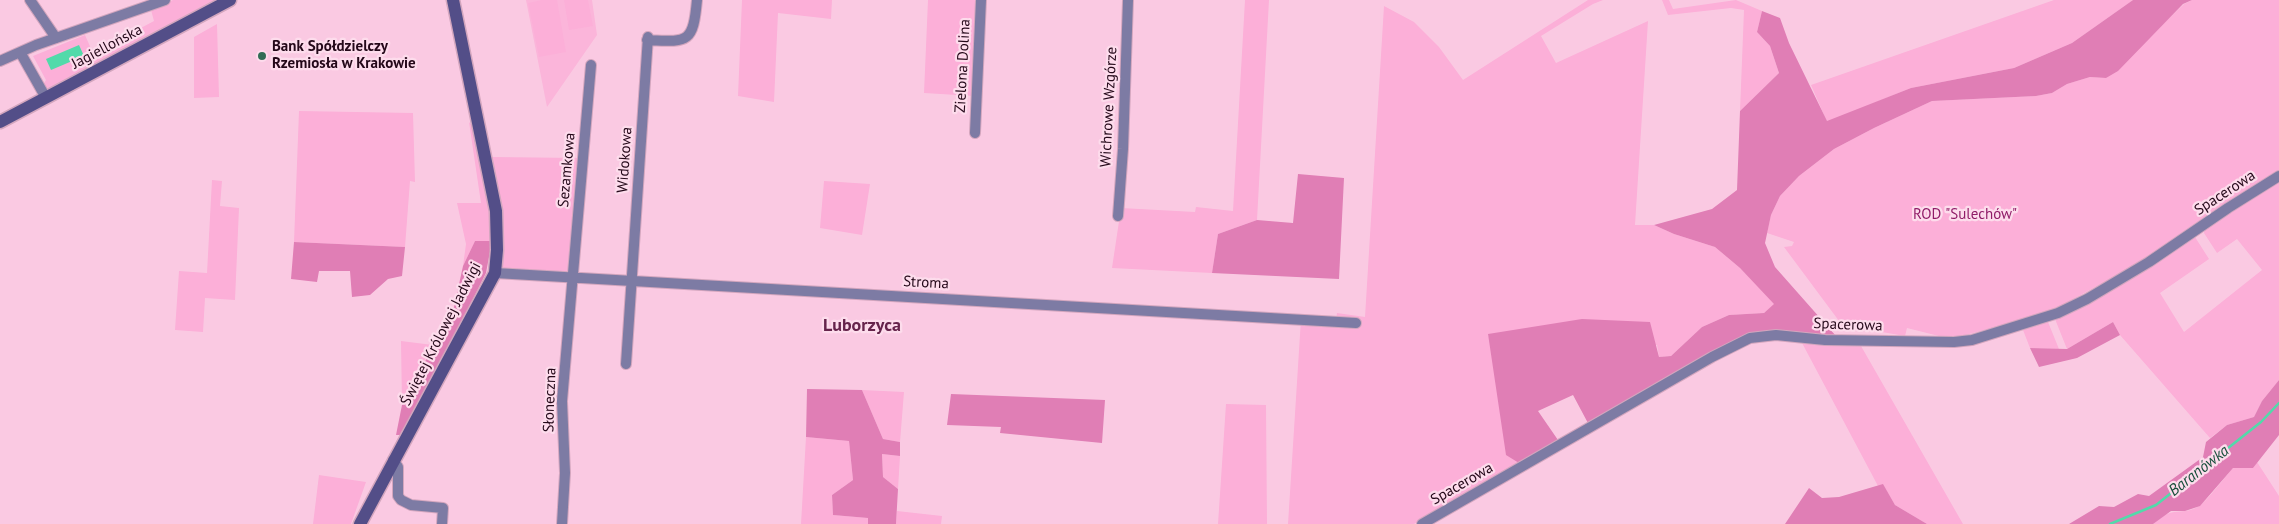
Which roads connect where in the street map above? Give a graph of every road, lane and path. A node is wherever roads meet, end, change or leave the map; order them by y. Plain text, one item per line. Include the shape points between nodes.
1 (30, 0) edge
2 (165, 0) edge
3 (230, 0) edge
4 (453, 0) edge
5 (697, 0) edge
6 (981, 0) edge
7 (1128, 0) edge
8 (56, 38) junction
9 (20, 52) junction
10 (0, 61) edge
11 (591, 65) dead end
12 (46, 98) junction
13 (0, 122) edge
14 (975, 133) dead end
15 (2279, 176) edge
16 (1118, 216) dead end
17 (495, 273) junction
18 (573, 278) junction
19 (632, 281) junction
20 (1356, 323) dead end
21 (626, 364) dead end
22 (393, 460) junction
23 (360, 524) edge
24 (442, 524) edge
25 (562, 524) edge
26 (1422, 524) edge

1 - 8 street
2 - 8 street
3 - 12 street, Jagiellońska
4 - 17 street, Świętej Królowej Jadwigi via 496,211 498,250
5 - 19 street, Widokowa via 687,37 679,42 647,39
6 - 14 street, Zielona Dolina
7 - 16 street, Wichrowe Wzgórze
8 - 9 street
9 - 10 street
9 - 12 street
11 - 18 street, Sezamkowa
12 - 13 street, Jagiellońska
15 - 26 street, Spacerowa via 2087,299 2058,313 1972,340 1944,343 1825,340 1776,335 1750,338
17 - 18 street, Stroma
17 - 22 street, Świętej Królowej Jadwigi
18 - 19 street, Stroma
18 - 25 street, Słoneczna via 562,401 565,473
19 - 20 street, Stroma
19 - 21 street, Widokowa
22 - 23 street, Świętej Królowej Jadwigi
22 - 24 street via 398,467 398,496 401,500 411,505 443,508

